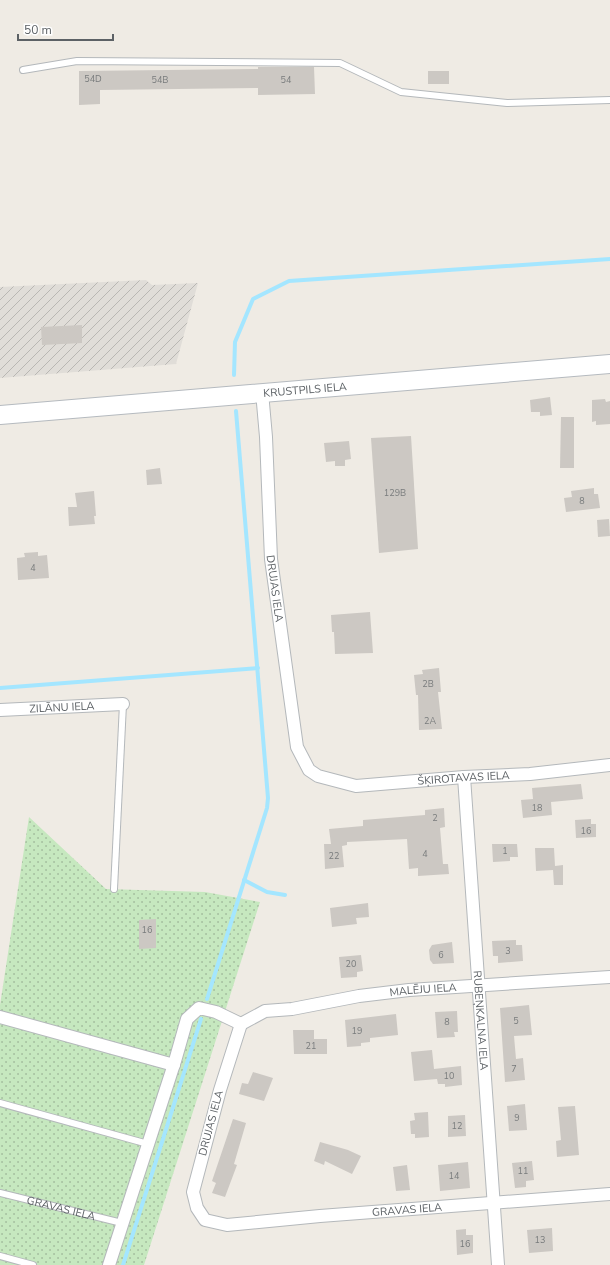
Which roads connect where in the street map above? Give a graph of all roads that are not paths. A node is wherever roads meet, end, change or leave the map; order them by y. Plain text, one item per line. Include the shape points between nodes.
1 (24, 70) dead end
2 (610, 100) edge
3 (610, 364) edge
4 (262, 392) junction
5 (0, 415) edge
6 (123, 704) joint
7 (0, 710) edge
8 (610, 765) edge
9 (318, 776) joint
10 (464, 777) junction
11 (114, 889) dead end
12 (610, 977) edge
13 (479, 987) junction
14 (0, 1017) edge
15 (241, 1024) junction
16 (174, 1066) junction
17 (0, 1103) edge
18 (148, 1144) junction
19 (0, 1193) edge
20 (610, 1194) edge
21 (494, 1204) junction
22 (206, 1220) joint
23 (122, 1223) junction
24 (0, 1256) edge
25 (33, 1265) edge
26 (109, 1265) edge
27 (498, 1265) edge

1 - 2 lane via 77,61 340,63 401,92 507,103
3 - 4 street, KRUSTPILS IELA
4 - 5 street, KRUSTPILS IELA
4 - 9 street, DRUJAS IELA via 272,559 297,747 308,770
6 - 7 street, ZILĀNU IELA
6 - 11 lane
8 - 10 street, ŠĶIROTAVAS IELA via 530,774
9 - 10 street, ŠĶIROTAVAS IELA via 356,786
10 - 13 street, RUBEŅKALNA IELA
12 - 13 street, MALĒJU IELA
13 - 15 street, MALĒJU IELA via 409,990 359,996 292,1009 265,1011
13 - 21 street, RUBEŅKALNA IELA
14 - 16 street
15 - 16 street via 216,1012 199,1008 187,1019
15 - 22 street, DRUJAS IELA via 220,1090 193,1192 197,1208
16 - 18 street
17 - 18 lane
18 - 23 street
19 - 23 lane, GRAVAS IELA
20 - 21 street, GRAVAS IELA
21 - 22 street, GRAVAS IELA via 227,1224
21 - 27 street, RUBEŅKALNA IELA
23 - 26 street
24 - 25 lane

